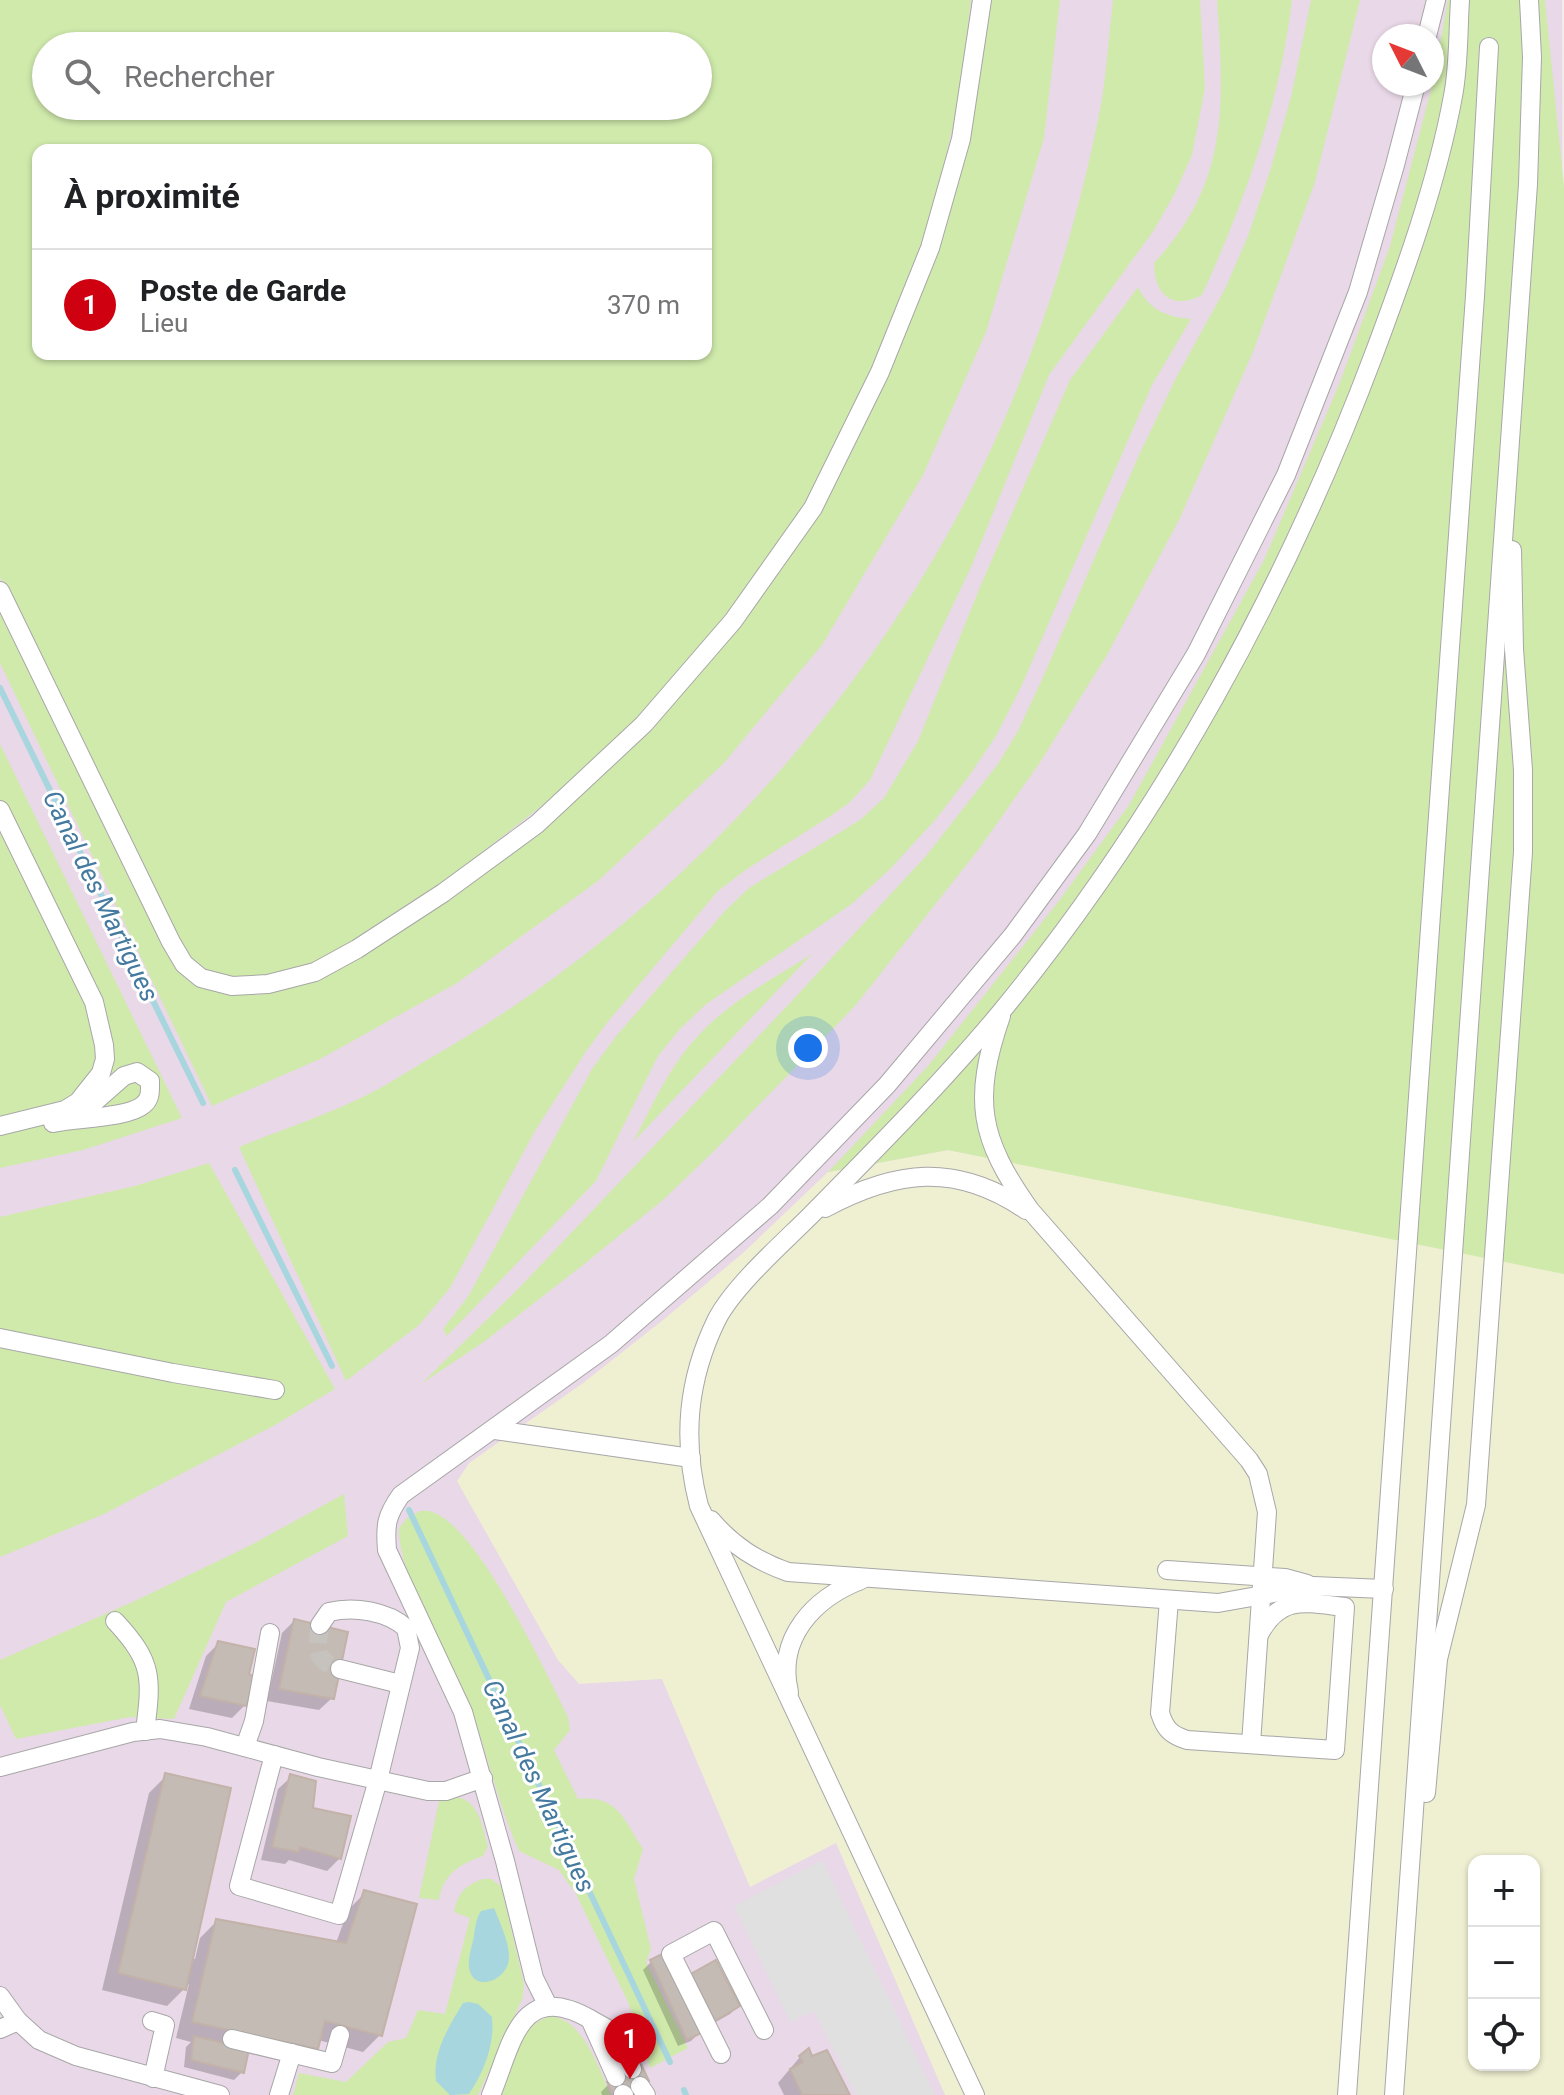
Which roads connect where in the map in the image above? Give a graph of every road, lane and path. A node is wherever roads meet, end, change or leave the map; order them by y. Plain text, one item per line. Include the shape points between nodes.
1 (982, 0) edge
2 (1436, 0) edge
3 (1460, 0) edge
4 (1529, 0) edge
5 (1430, 24) edge
6 (1489, 47) dead end
7 (1413, 96) edge
8 (1509, 455) junction
9 (0, 591) edge
10 (0, 810) edge
11 (1005, 1007) junction
12 (76, 1118) dead end
13 (0, 1126) edge
14 (0, 1136) edge
15 (810, 1216) junction
16 (1038, 1219) junction
17 (0, 1338) edge
18 (275, 1390) dead end
19 (495, 1430) junction
20 (691, 1458) junction
21 (699, 1506) junction
22 (1167, 1570) dead end
23 (866, 1578) junction
24 (1262, 1586) junction
25 (1384, 1589) junction
26 (1169, 1600) junction
27 (115, 1621) dead end
28 (320, 1625) dead end
29 (270, 1633) dead end
30 (1259, 1634) junction
31 (340, 1669) tunnel mouth
32 (400, 1684) junction
33 (794, 1710) junction
34 (145, 1731) junction
35 (1251, 1744) junction
36 (245, 1747) junction
37 (274, 1755) junction
38 (0, 1767) edge
39 (483, 1778) junction
40 (378, 1780) junction
41 (0, 1996) edge
42 (548, 2006) junction
43 (18, 2021) junction
44 (152, 2021) dead end
45 (0, 2029) edge
46 (764, 2030) dead end
47 (340, 2035) dead end
48 (232, 2039) dead end
49 (292, 2053) junction
50 (721, 2054) dead end
51 (153, 2078) junction
52 (630, 2086) edge
53 (220, 2095) edge
54 (279, 2095) edge
55 (491, 2095) edge
56 (975, 2095) edge
57 (1347, 2095) edge
58 (1395, 2095) edge

1 - 9 lane via 961,139 930,248 880,372 813,508 733,621 644,724 537,824 357,949 315,972 268,984 232,986 201,978 184,964
2 - 5 lane
3 - 11 lane via 1454,93 1435,168 1393,303 1317,496 1159,791 1062,934
4 - 8 lane via 1528,184
6 - 25 lane
7 - 19 lane via 1358,292 1286,475 1196,654 1087,834 1013,935 896,1073 770,1206 611,1344
8 - 58 lane
8 - 58 lane via 1523,852 1476,1505 1438,1659
10 - 13 lane via 94,1002 105,1059 101,1073 78,1102
11 - 15 lane
11 - 16 lane via 983,1084 987,1131 1010,1182
12 - 14 lane
15 - 16 lane via 883,1182 938,1177 990,1190
15 - 20 lane via 719,1315 698,1366 688,1413
16 - 24 lane via 1258,1474 1267,1512
17 - 18 lane
19 - 20 lane
19 - 39 lane via 401,1495 385,1530 387,1550 463,1712
20 - 21 lane
21 - 23 lane via 722,1534 763,1564 788,1572
21 - 33 lane
22 - 24 lane
23 - 26 lane
23 - 33 lane via 822,1600 794,1638 787,1682
24 - 25 lane
24 - 26 lane via 1218,1603
24 - 30 lane
25 - 57 lane
26 - 35 lane via 1160,1713 1164,1725 1173,1736 1187,1740
27 - 34 lane via 139,1646 145,1664 150,1691
28 - 32 lane via 329,1612 355,1608 398,1621 406,1628 410,1648
29 - 36 lane
30 - 35 lane
30 - 35 lane via 1284,1606 1299,1602 1345,1607 1335,1750
31 - 32 lane
32 - 40 lane
33 - 56 lane
34 - 36 lane via 160,1729
34 - 38 lane
36 - 37 lane
37 - 40 lane
37 - 40 lane via 239,1886 339,1915
39 - 40 lane via 446,1791
39 - 42 lane via 534,1978
41 - 43 lane
42 - 52 lane via 571,2008 615,2033
42 - 55 lane via 532,2011 514,2033
43 - 45 lane
43 - 51 lane via 39,2040 76,2056
44 - 51 lane via 165,2025
46 - 50 lane via 714,1931 671,1954
47 - 49 lane via 332,2063
48 - 49 lane
49 - 54 lane
51 - 53 lane

